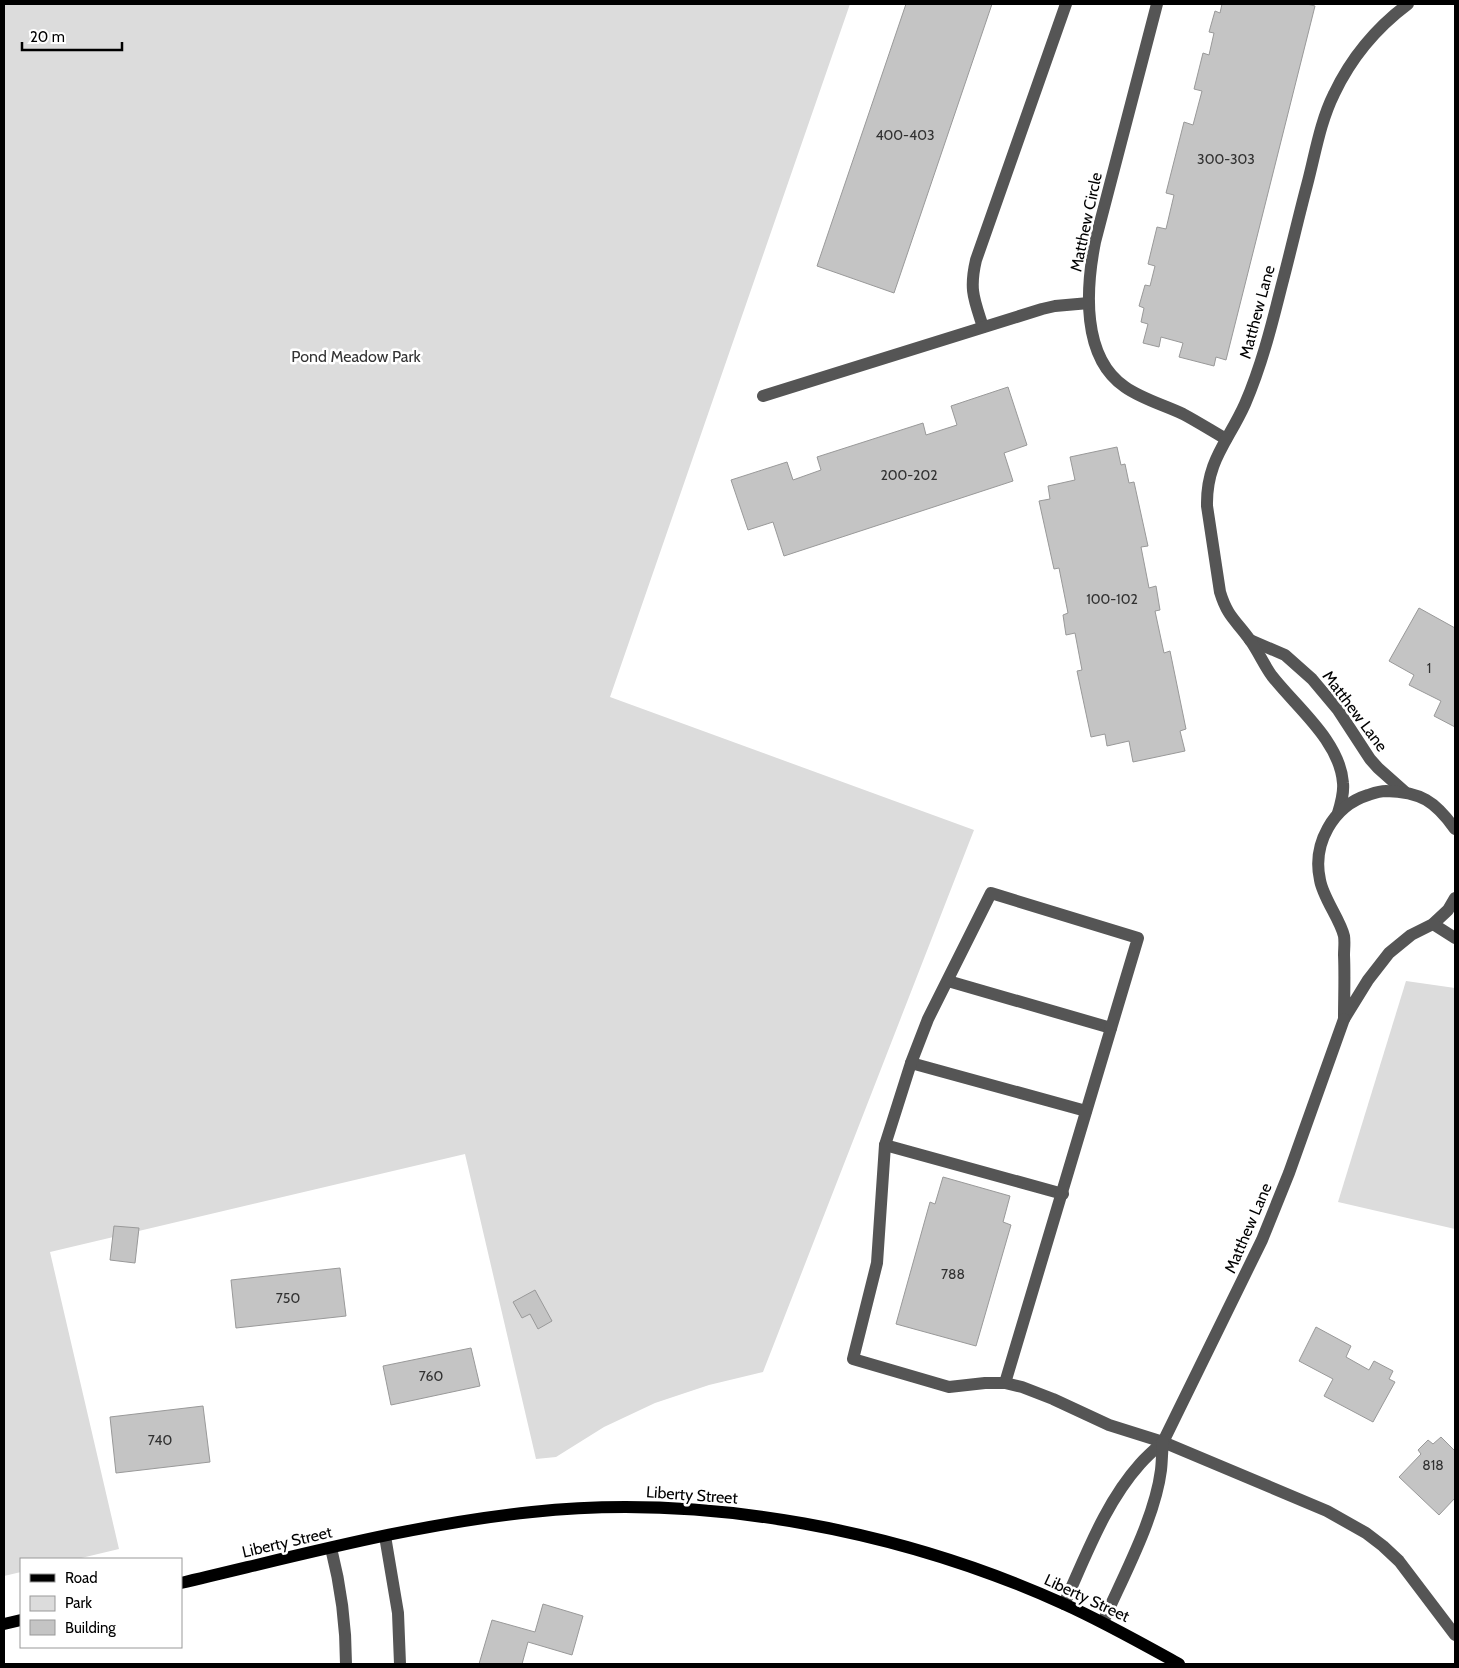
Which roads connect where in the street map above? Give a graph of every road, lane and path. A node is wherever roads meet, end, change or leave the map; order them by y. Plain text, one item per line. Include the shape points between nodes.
1 (1066, 4) edge
2 (1157, 4) edge
3 (1408, 4) edge
4 (1089, 303) junction
5 (983, 327) junction
6 (763, 396) dead end
7 (1226, 439) junction
8 (1250, 640) junction
9 (1405, 792) junction
10 (1338, 813) junction
11 (1455, 829) edge
12 (1455, 898) edge
13 (1433, 924) junction
14 (1455, 938) edge
15 (948, 981) junction
16 (1344, 1019) junction
17 (1111, 1028) junction
18 (911, 1063) junction
19 (1086, 1111) junction
20 (885, 1145) junction
21 (1063, 1194) junction
22 (1005, 1383) junction
23 (1163, 1442) junction
24 (385, 1536) junction
25 (331, 1548) junction
26 (182, 1583) edge
27 (1064, 1604) junction
28 (20, 1620) edge
29 (1104, 1622) junction
30 (4, 1624) edge
31 (1455, 1635) edge
32 (346, 1664) edge
33 (400, 1664) edge
34 (1179, 1664) edge

1 - 5 street via 976,260 973,294
2 - 4 street, Matthew Circle via 1095,242
3 - 7 street, Matthew Lane via 1365,44 1333,96 1320,134 1267,345 1244,405
4 - 5 street via 1055,306
4 - 7 street, Matthew Circle via 1096,345 1115,379
5 - 6 street
7 - 8 street, Matthew Lane via 1212,466 1207,506 1224,606
8 - 9 street, Matthew Lane via 1285,655 1312,679 1338,710 1370,759
8 - 10 street, Matthew Lane via 1272,675 1316,726 1336,758 1343,783
9 - 10 street via 1380,791 1358,798
9 - 11 street via 1426,799
10 - 16 street via 1324,833 1318,856 1320,880 1344,936
12 - 13 street
13 - 14 street
13 - 16 street via 1411,935 1389,953
15 - 17 street
15 - 17 street via 991,894 1138,938
15 - 18 street via 928,1019
16 - 23 street, Matthew Lane via 1262,1240
17 - 19 street
18 - 19 street
18 - 20 street
19 - 21 street
20 - 21 street
20 - 22 street via 877,1263 853,1359 949,1387
21 - 22 street
22 - 23 street via 1038,1392 1109,1425
23 - 27 street, Matthew Lane via 1141,1462 1115,1498
23 - 29 street, Matthew Lane via 1161,1470 1151,1511
23 - 31 street via 1327,1511 1366,1533 1399,1562
24 - 25 main road, Liberty Street
24 - 27 main road, Liberty Street via 464,1520 569,1509 637,1508 747,1515 906,1546 980,1570
24 - 33 street via 398,1613
25 - 26 main road, Liberty Street
25 - 32 street via 344,1610
27 - 29 main road, Liberty Street
28 - 30 main road
29 - 34 main road, Liberty Street

